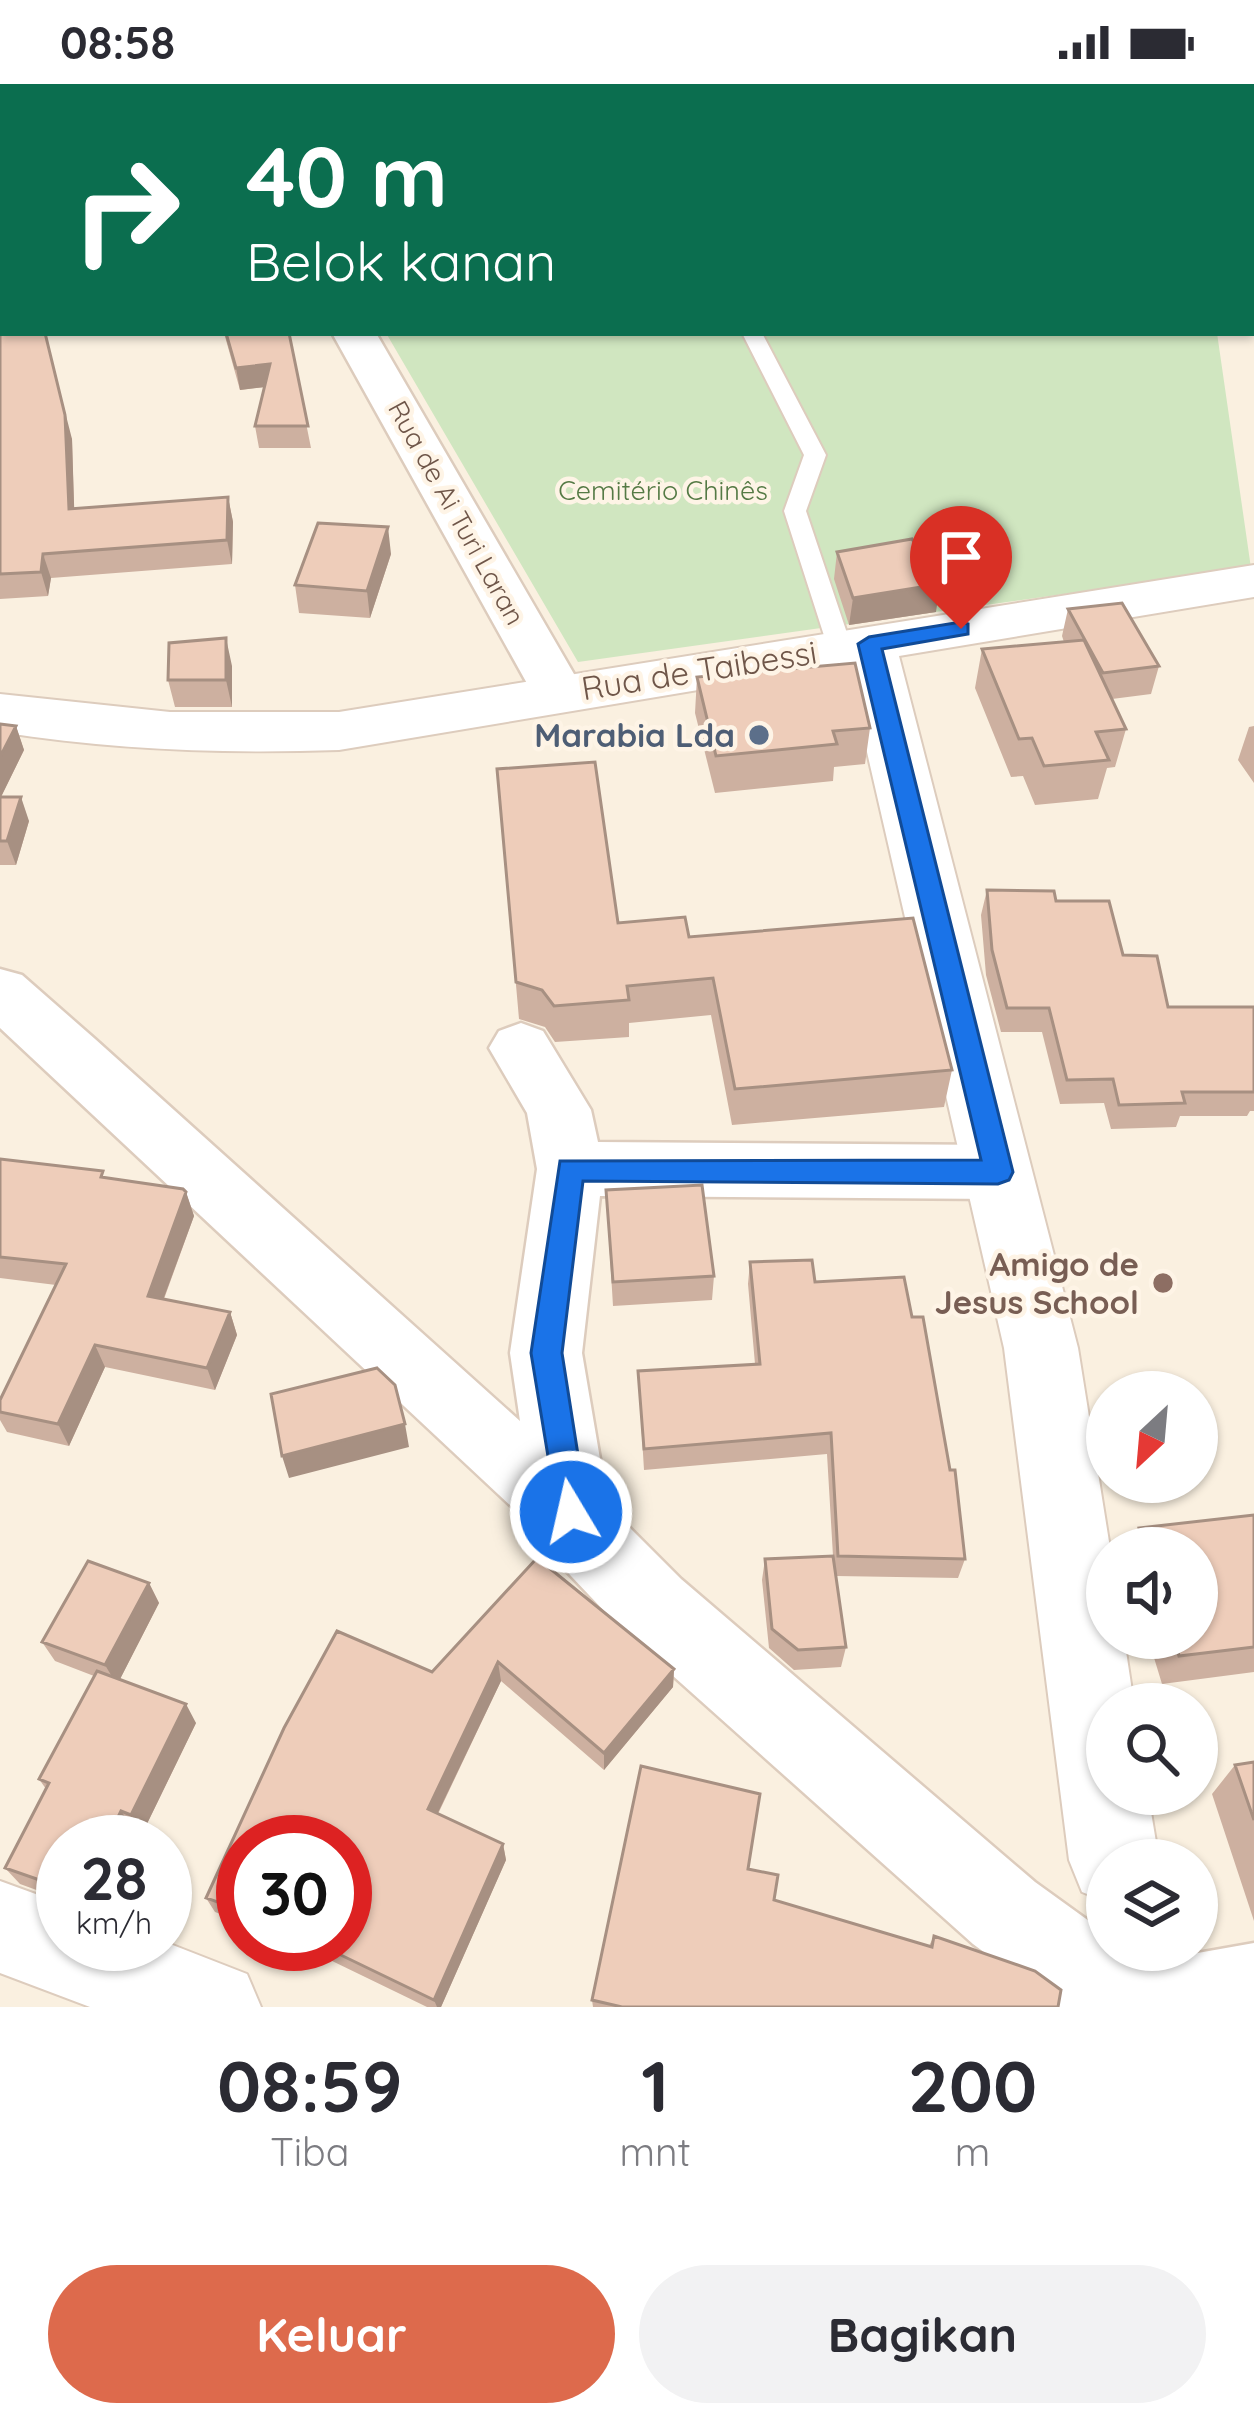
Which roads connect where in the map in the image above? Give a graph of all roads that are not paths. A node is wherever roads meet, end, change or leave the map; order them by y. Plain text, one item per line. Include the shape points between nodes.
1 (356, 336) edge
2 (754, 336) edge
3 (1254, 581) edge
4 (855, 646) junction
5 (558, 693) junction
6 (0, 713) edge
7 (0, 992) edge
8 (521, 1048) dead end
9 (570, 1169) junction
10 (998, 1172) junction
11 (571, 1512) junction
12 (1111, 1839) edge
13 (0, 1927) edge
14 (1130, 1971) edge
15 (1254, 1988) edge
16 (214, 2007) edge
17 (1134, 2007) edge
18 (1147, 2007) edge

1 - 5 street, Rua de Ai Turi Laran
2 - 4 lane via 815,454 795,511
3 - 4 street, Rua de Taibessi
4 - 5 street, Rua de Taibessi
4 - 10 street
5 - 6 street, Rua de Taibessi via 339,730 215,736
7 - 11 street
8 - 9 street via 559,1110
9 - 10 street
9 - 11 street via 546,1353
10 - 12 street via 1041,1348
11 - 17 street via 653,1606 1004,1913
13 - 16 street
14 - 17 street
15 - 18 street

